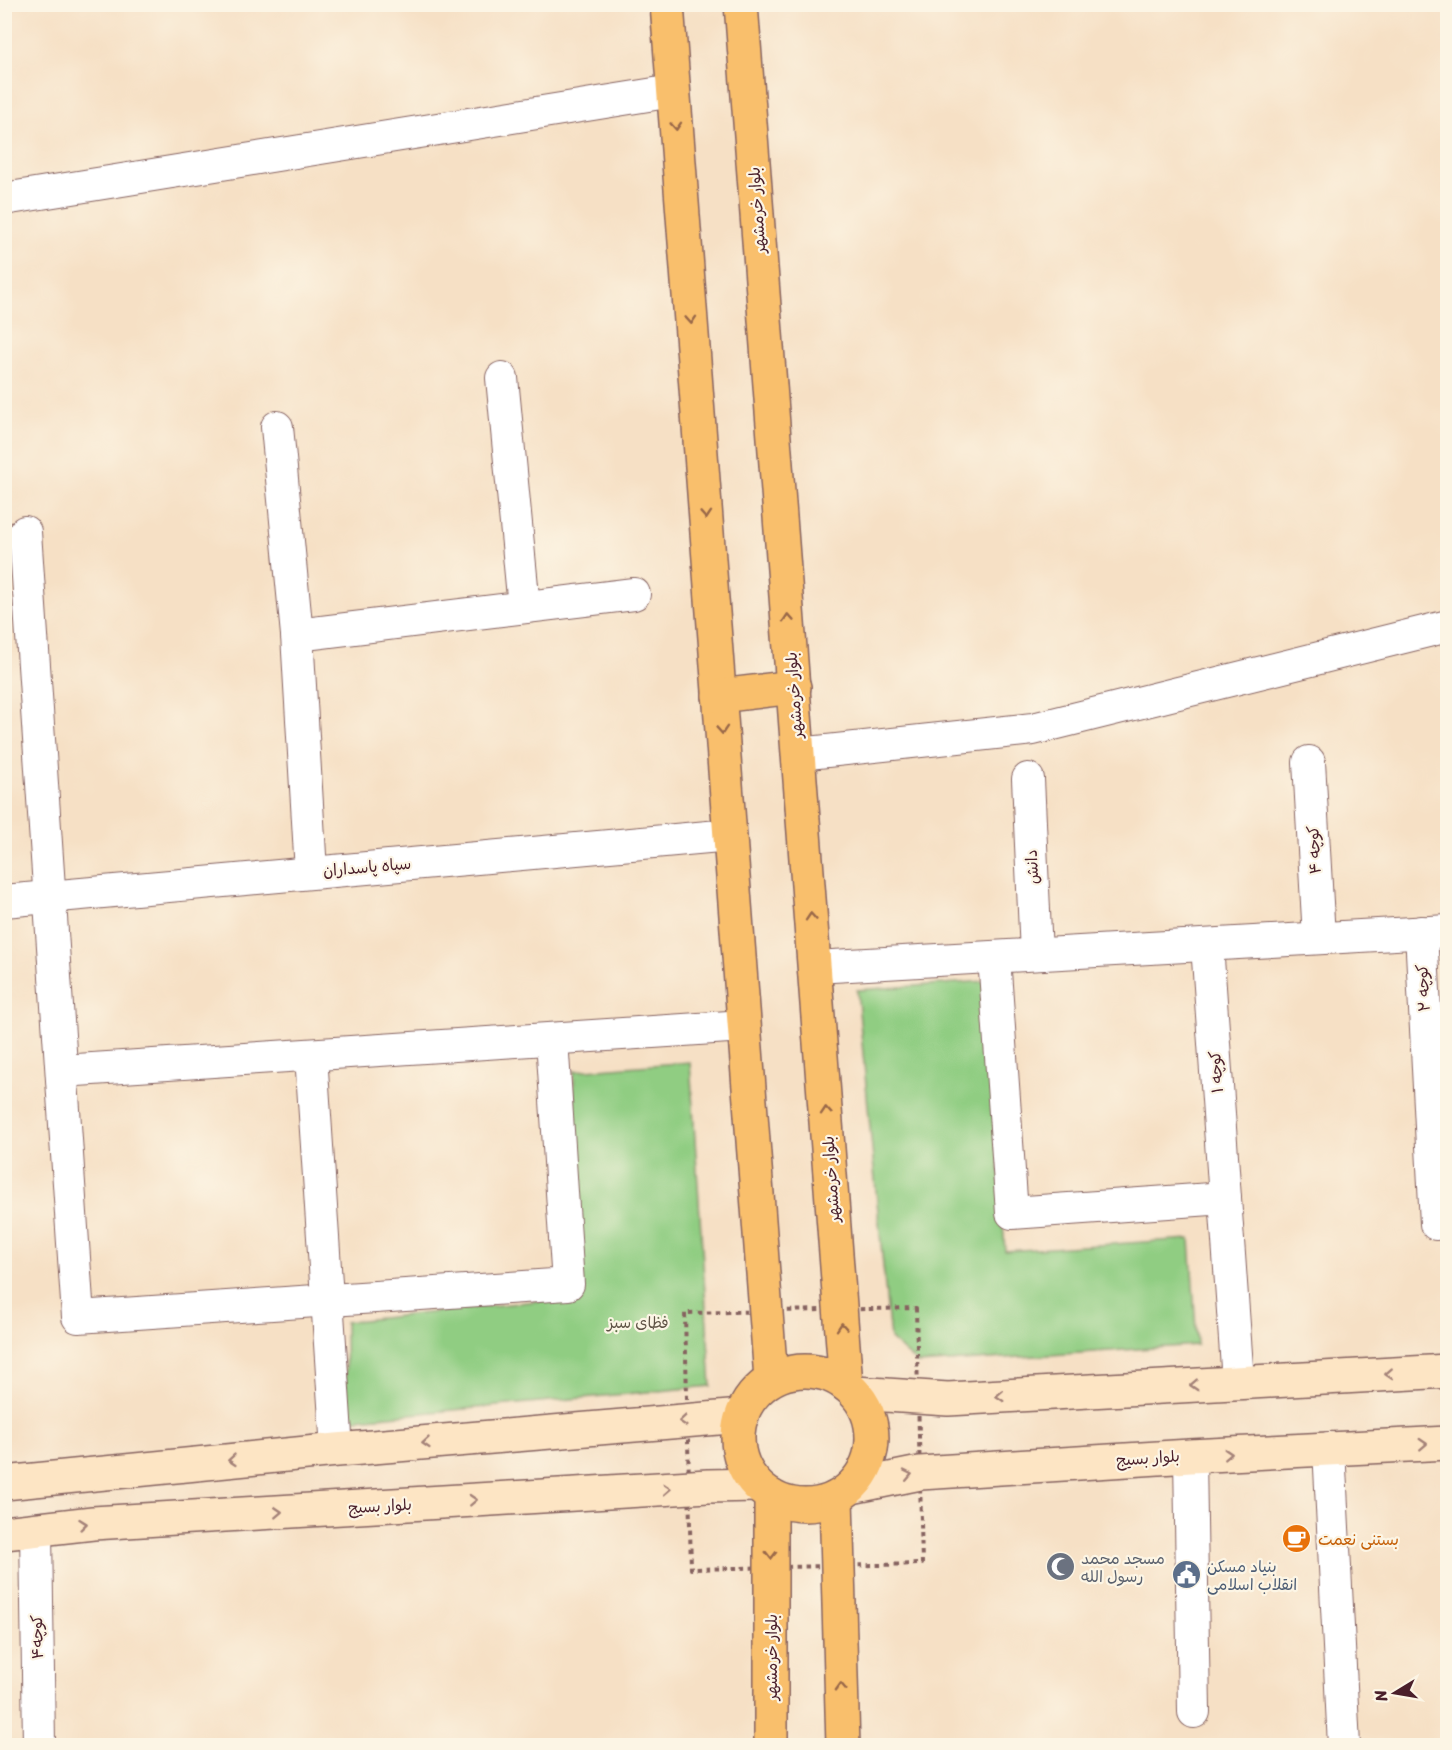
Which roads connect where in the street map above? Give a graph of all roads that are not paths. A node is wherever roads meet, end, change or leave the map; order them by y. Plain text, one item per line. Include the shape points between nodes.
1 (667, 4) edge
2 (741, 4) edge
3 (674, 91) junction
4 (4, 199) edge
5 (502, 378) dead end
6 (277, 427) dead end
7 (25, 532) dead end
8 (633, 594) dead end
9 (524, 607) junction
10 (1448, 626) edge
11 (297, 635) junction
12 (794, 687) junction
13 (719, 696) junction
14 (799, 754) junction
15 (1309, 762) dead end
16 (1028, 779) dead end
17 (730, 836) junction
18 (311, 872) junction
19 (50, 897) junction
20 (4, 901) edge
21 (1434, 931) edge
22 (1319, 938) junction
23 (1207, 945) junction
24 (1036, 954) junction
25 (994, 957) junction
26 (815, 967) junction
27 (744, 1026) junction
28 (552, 1039) junction
29 (311, 1055) junction
30 (62, 1071) junction
31 (1225, 1198) junction
32 (1436, 1224) dead end
33 (327, 1300) junction
34 (1448, 1371) edge
35 (771, 1379) junction
36 (1238, 1382) junction
37 (851, 1389) junction
38 (742, 1416) junction
39 (1448, 1443) edge
40 (1329, 1448) junction
41 (338, 1450) junction
42 (1190, 1456) junction
43 (4, 1483) edge
44 (764, 1491) junction
45 (843, 1493) junction
46 (20, 1531) edge
47 (1194, 1712) dead end
48 (39, 1746) edge
49 (771, 1746) edge
50 (843, 1746) edge
51 (1344, 1746) edge

1 - 3 main road
12 -> 2 main road, بلوار خرمشهر
3 - 4 street
3 -> 13 main road
5 - 9 street
6 - 11 street
7 - 19 street
8 - 9 street
9 - 11 street
10 - 14 street via 1033,729
11 - 18 street
12 - 13 main road
12 - 14 main road, بلوار خرمشهر
13 -> 17 main road
26 -> 14 main road, بلوار خرمشهر
15 - 22 street, کوچه ۴
16 - 24 street, دانش
17 - 18 street, سپاه پاسداران
17 - 27 main road
18 - 19 street, سپاه پاسداران
19 - 20 street, سپاه پاسداران
19 - 30 street
21 - 22 street
21 - 32 street, کوچه ۲
22 - 23 street
23 - 24 street
23 - 31 street, کوچه ۱
24 - 25 street
25 - 26 street
25 - 31 street via 1012,1214
37 -> 26 main road, بلوار خرمشهر via 841,1310
27 - 28 street
27 - 35 main road
28 - 29 street
28 - 33 street via 568,1284
29 - 30 street
29 - 33 street
30 - 33 street via 78,1317
31 - 36 street, کوچه ۱
33 - 41 street
34 -> 36 main road
35 - 37 main road via 790,1372 810,1371 829,1375
35 - 38 main road via 753,1395
36 -> 37 main road via 948,1399
37 - 45 main road via 866,1411 872,1431 871,1452 864,1471
38 -> 41 main road
38 - 44 main road via 739,1453 746,1470
40 -> 39 main road, بلوار بسیج
42 -> 40 main road, بلوار بسیج
40 - 51 street
41 -> 43 main road
45 -> 42 main road, بلوار بسیج via 920,1473
42 - 47 street
44 - 45 main road via 792,1504 814,1505
46 -> 44 main road, بلوار بسیج via 93,1523 689,1487
44 -> 49 main road, بلوار خرمشهر via 771,1568
50 -> 45 main road via 837,1566
46 - 48 street, کوچه۴

